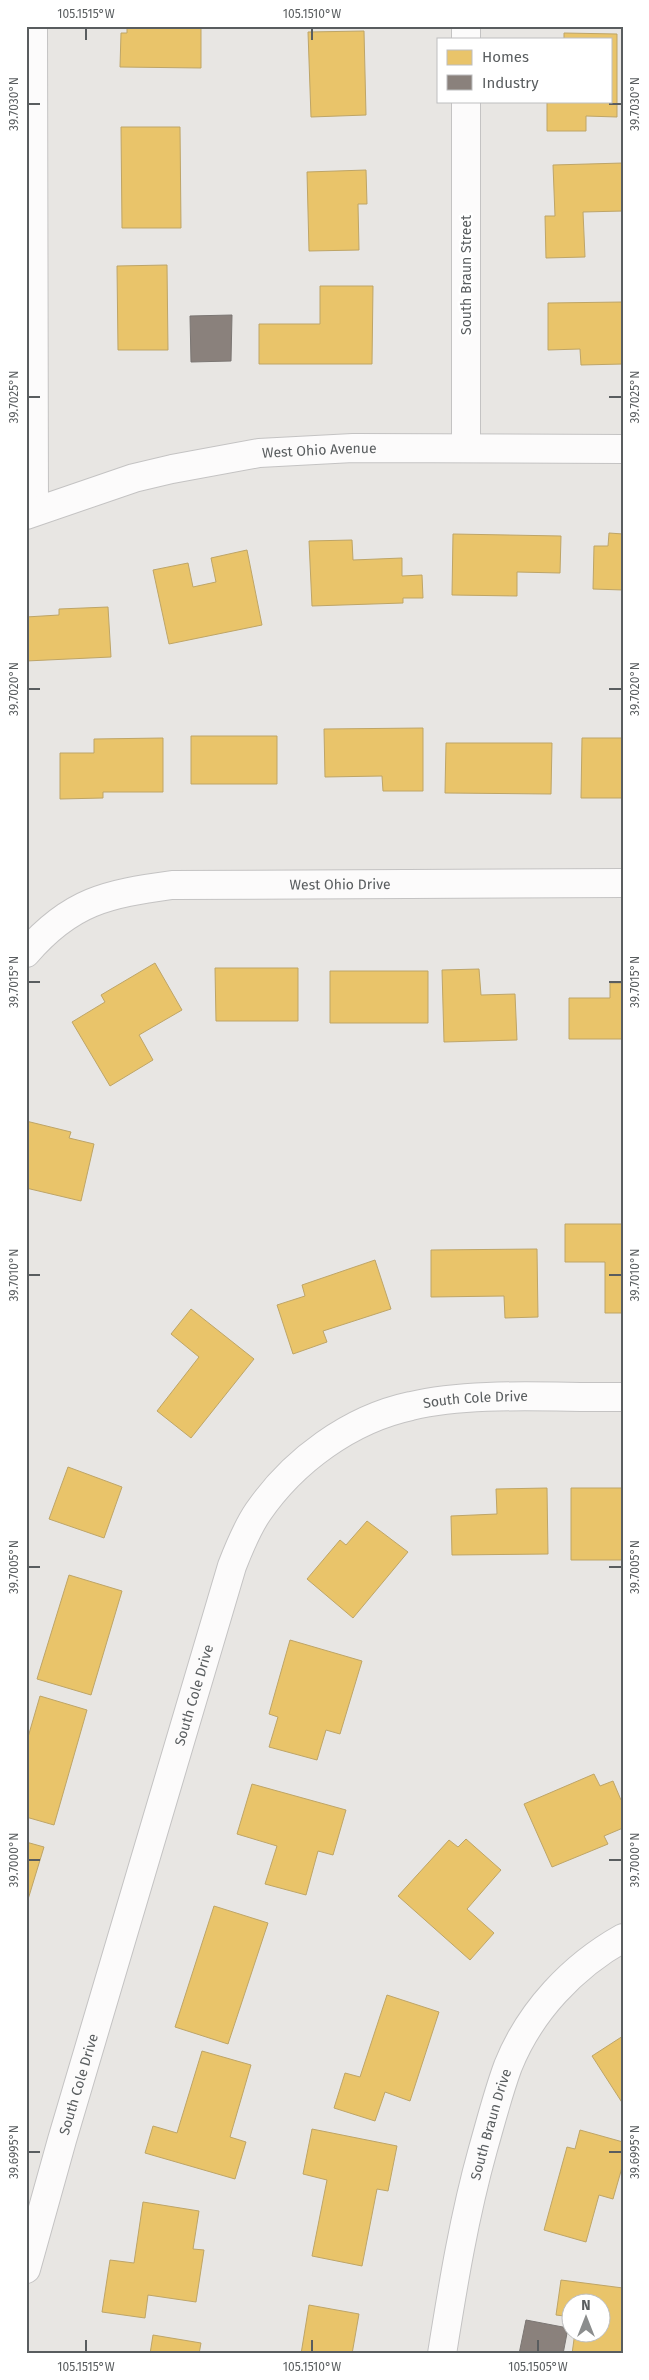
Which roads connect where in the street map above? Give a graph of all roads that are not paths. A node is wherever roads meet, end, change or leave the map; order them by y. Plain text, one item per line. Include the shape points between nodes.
1 (33, 26) edge
2 (466, 102) edge
3 (466, 448) junction
4 (623, 449) edge
5 (30, 513) edge
6 (623, 883) edge
7 (26, 953) edge
8 (623, 1397) edge
9 (623, 1938) edge
10 (26, 2269) edge
11 (442, 2354) edge

1 - 5 street
2 - 3 street, South Braun Street
3 - 4 street, West Ohio Avenue
3 - 5 street, West Ohio Avenue via 353,448 259,453 134,478
6 - 7 street, West Ohio Drive via 172,886 139,890 82,906 62,918
8 - 10 street, South Cole Drive via 474,1398 438,1401 385,1413 331,1441 303,1461 257,1513 232,1566
9 - 11 street, South Braun Drive via 601,1950 557,1989 532,2022 509,2064 465,2218

